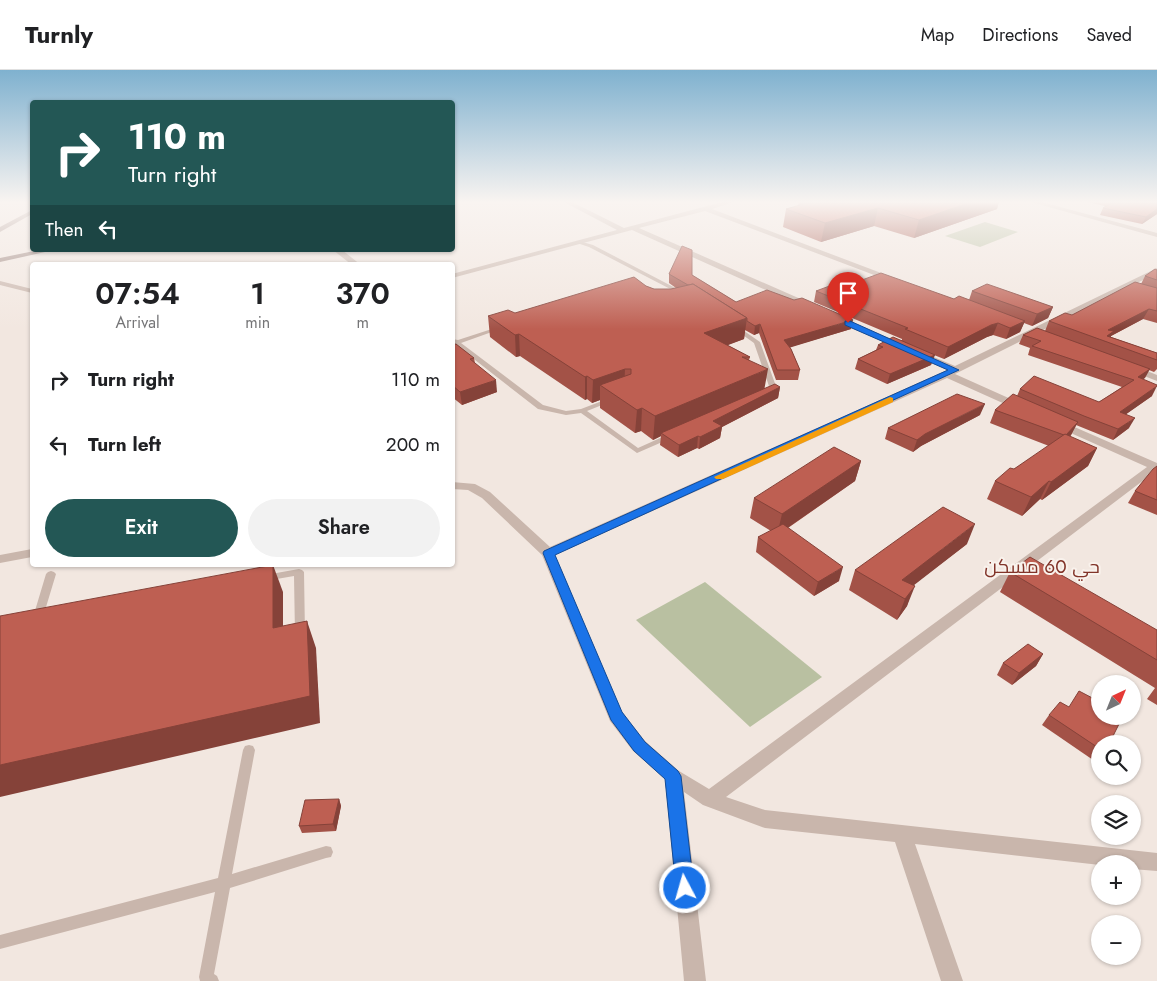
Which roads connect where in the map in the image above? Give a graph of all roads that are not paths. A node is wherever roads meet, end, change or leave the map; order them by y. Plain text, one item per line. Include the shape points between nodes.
1 (573, 244) edge
2 (584, 244) edge
3 (668, 244) edge
4 (799, 244) edge
5 (40, 252) edge
6 (340, 252) edge
7 (0, 260) edge
8 (353, 262) edge
9 (1157, 270) edge
10 (455, 275) edge
11 (903, 282) edge
12 (0, 283) edge
13 (665, 285) junction
14 (1126, 286) junction
15 (657, 288) edge
16 (30, 290) edge
17 (1141, 291) edge
18 (687, 297) edge
19 (821, 311) edge
20 (830, 315) edge
21 (725, 321) edge
22 (511, 325) edge
23 (1024, 328) edge
24 (1038, 333) junction
25 (455, 340) edge
26 (455, 341) edge
27 (1122, 364) edge
28 (951, 372) junction
29 (1157, 378) edge
30 (618, 397) edge
31 (762, 397) edge
32 (1028, 410) edge
33 (582, 411) junction
34 (1046, 418) edge
35 (682, 432) edge
36 (1156, 467) edge
37 (455, 485) edge
38 (30, 553) edge
39 (548, 553) junction
40 (0, 559) edge
41 (52, 574) dead end
42 (250, 580) edge
43 (38, 617) edge
44 (300, 635) edge
45 (249, 750) dead end
46 (673, 776) junction
47 (708, 799) junction
48 (902, 834) junction
49 (326, 852) dead end
50 (1157, 862) edge
51 (224, 883) junction
52 (0, 942) edge
53 (212, 981) edge
54 (695, 981) edge
55 (952, 981) edge

1 - 10 street
2 - 13 lane
3 - 19 street
4 - 11 street
5 - 7 street
6 - 8 street
9 - 14 street
12 - 16 street
13 - 15 lane
13 - 18 lane
14 - 17 street
14 - 24 street
20 - 28 street
21 - 31 lane via 757,342 774,389
22 - 25 lane
23 - 24 street
24 - 28 street
26 - 33 lane via 541,407 566,413
27 - 29 street
28 - 32 street
28 - 39 street
30 - 33 lane
33 - 35 lane via 637,451
34 - 36 street
36 - 47 street
37 - 39 street via 472,487 486,495
38 - 40 street
39 - 46 street via 616,716 639,746
41 - 43 lane
42 - 44 lane via 299,572
45 - 51 lane
46 - 47 street
46 - 54 street
47 - 48 street via 765,819
48 - 50 street
48 - 55 street
49 - 51 lane
51 - 52 lane
51 - 53 lane via 206,977

